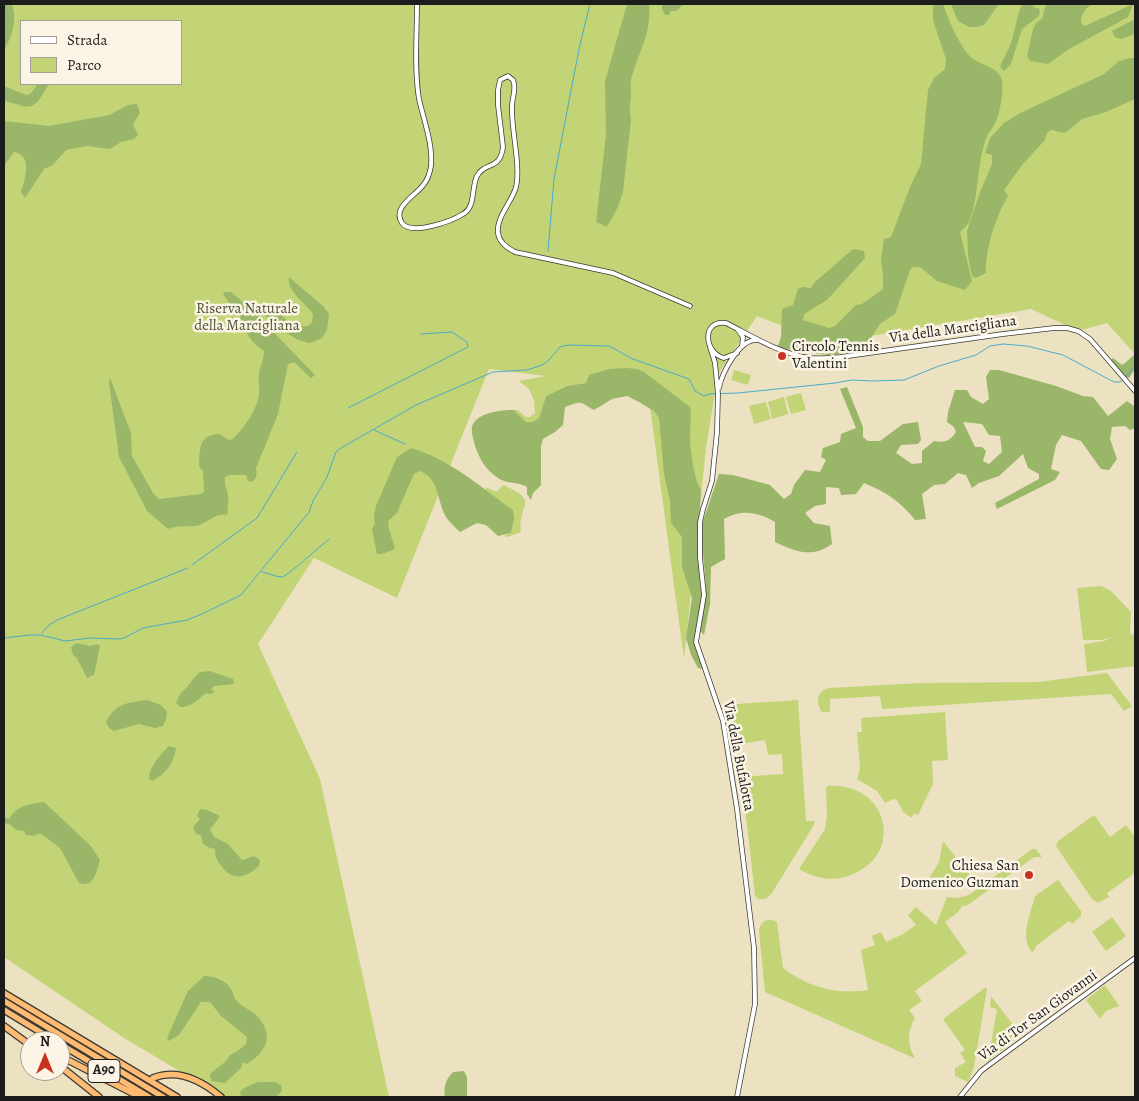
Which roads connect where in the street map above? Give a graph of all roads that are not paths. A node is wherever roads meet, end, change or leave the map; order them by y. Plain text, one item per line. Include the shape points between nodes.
1 (417, 4) edge
2 (690, 306) dead end
3 (736, 328) junction
4 (762, 341) junction
5 (710, 347) junction
6 (741, 348) junction
7 (737, 353) junction
8 (1135, 391) edge
9 (718, 394) junction
10 (1135, 958) edge
11 (4, 993) edge
12 (4, 1001) edge
13 (4, 1010) edge
14 (4, 1026) edge
15 (39, 1031) edge
16 (20, 1035) edge
17 (20, 1038) edge
18 (70, 1050) edge
19 (70, 1061) edge
20 (70, 1074) edge
21 (153, 1078) dead end
22 (99, 1097) edge
23 (140, 1097) edge
24 (149, 1097) edge
25 (163, 1097) edge
26 (177, 1097) edge
27 (221, 1097) edge
28 (737, 1097) edge
29 (960, 1097) edge

1 - 2 street via 417,81 431,168 424,186 401,208 403,225 411,229 423,228 467,212 476,178 485,168 496,164 502,154 498,90 500,80 508,76 515,85 512,111 517,178 513,196 498,224 501,241 515,252 604,270
3 - 4 street, Via della Marcigliana
3 - 5 street, Via della Marcigliana via 726,323 718,323 711,328 708,336
3 - 6 street via 743,337
4 - 6 street via 751,340
4 - 8 street, Via della Marcigliana via 794,354 823,358 1067,328 1090,339
5 - 7 street via 722,358
5 - 9 street, Via della Bufalotta
6 - 7 street, Via della Bufalotta
7 - 9 street, Via della Bufalotta via 723,374
9 - 28 street, Via della Bufalotta via 713,479 700,522 704,595 696,642 724,729 738,809 754,948 755,1004
10 - 29 street, Via di Tor San Giovanni via 981,1071
11 - 26 highway
12 - 25 highway, A90
13 - 15 highway
14 - 16 highway
14 - 17 highway
18 - 24 highway, A90
19 - 23 highway
20 - 22 highway
21 - 27 highway via 168,1074 190,1077

